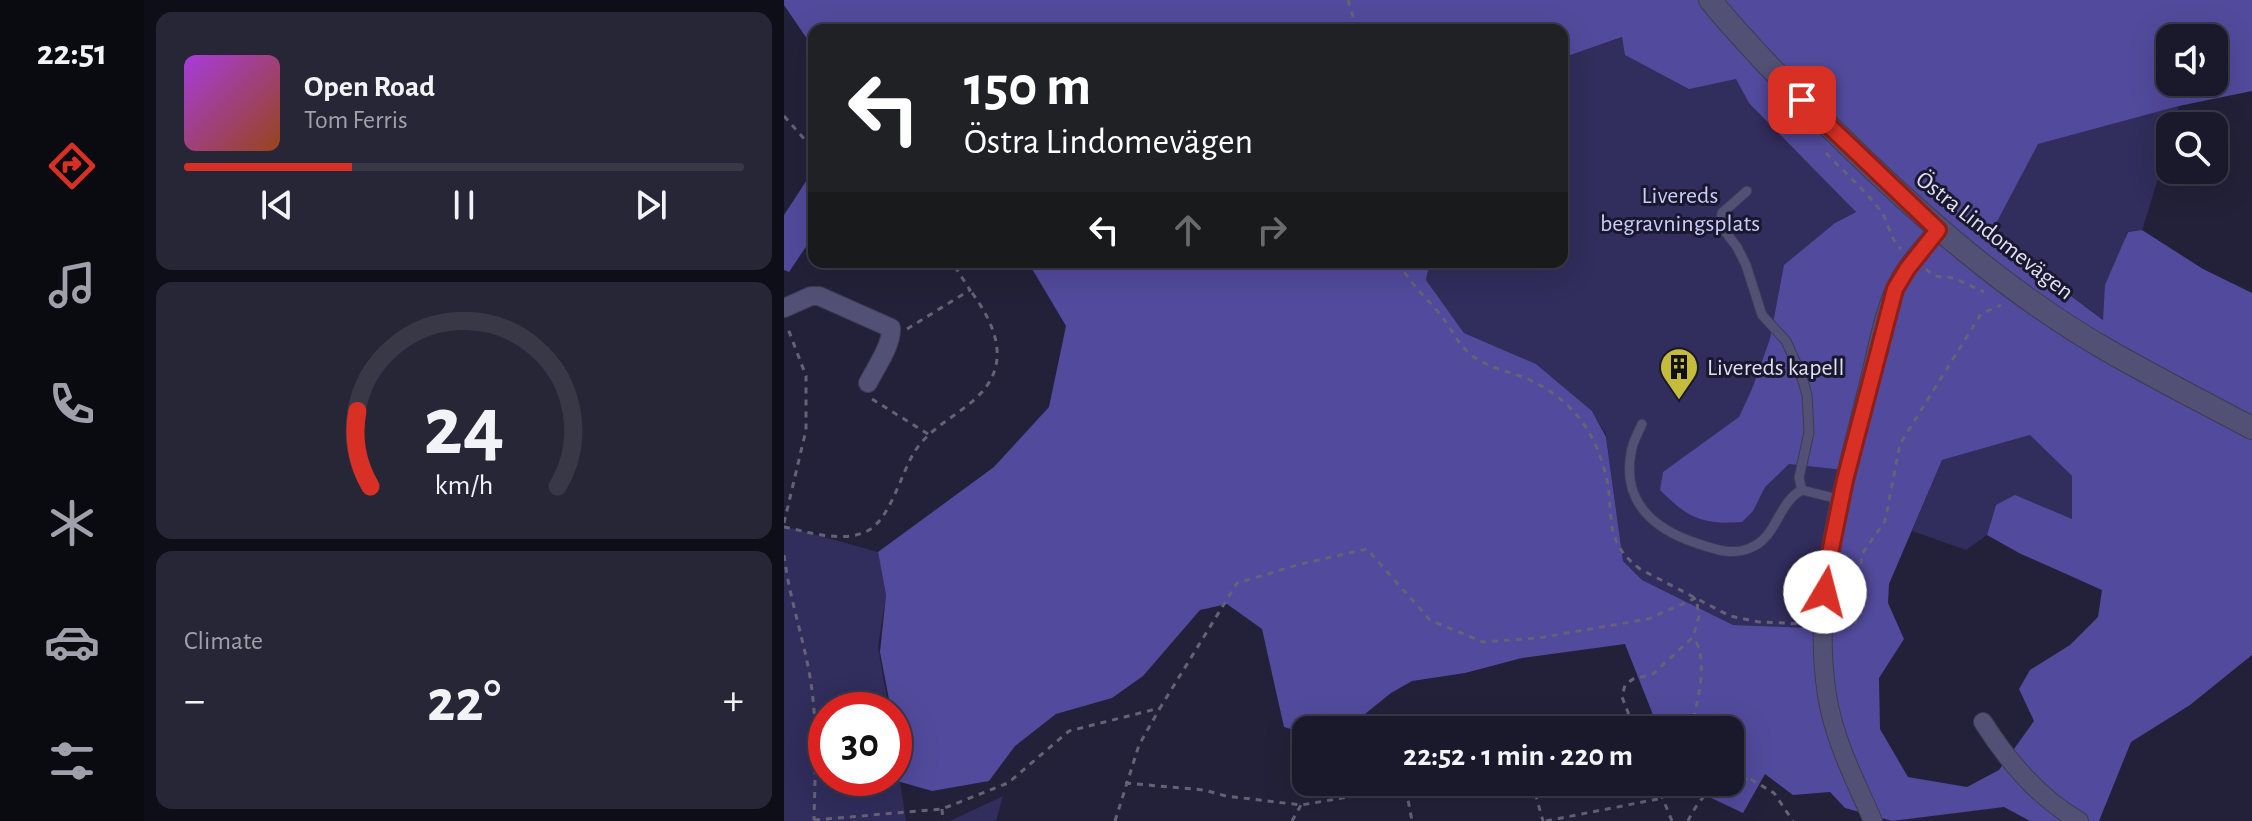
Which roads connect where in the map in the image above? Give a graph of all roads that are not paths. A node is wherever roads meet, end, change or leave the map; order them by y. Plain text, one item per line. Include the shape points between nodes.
1 (1710, 0) edge
2 (1747, 191) dead end
3 (1938, 230) junction
4 (784, 308) edge
5 (868, 383) road end
6 (1642, 424) dead end
7 (2252, 428) edge
8 (1802, 490) junction
9 (1842, 500) junction
10 (1983, 722) dead end
11 (1873, 821) edge
12 (2079, 821) edge

1 - 3 street, Östra Lindomevägen via 1802,100
2 - 8 lane via 1727,207 1720,225 1746,265 1762,315 1786,341 1801,374 1809,422 1799,478
3 - 7 street, Östra Lindomevägen via 2105,349
3 - 9 street via 1895,289
4 - 5 street via 819,296 887,324 892,332
6 - 8 lane via 1631,452 1635,496 1650,518 1674,535 1717,550 1747,550 1768,536 1784,505
8 - 9 lane
9 - 11 street via 1826,573 1823,663 1837,738
10 - 12 street via 2012,763

